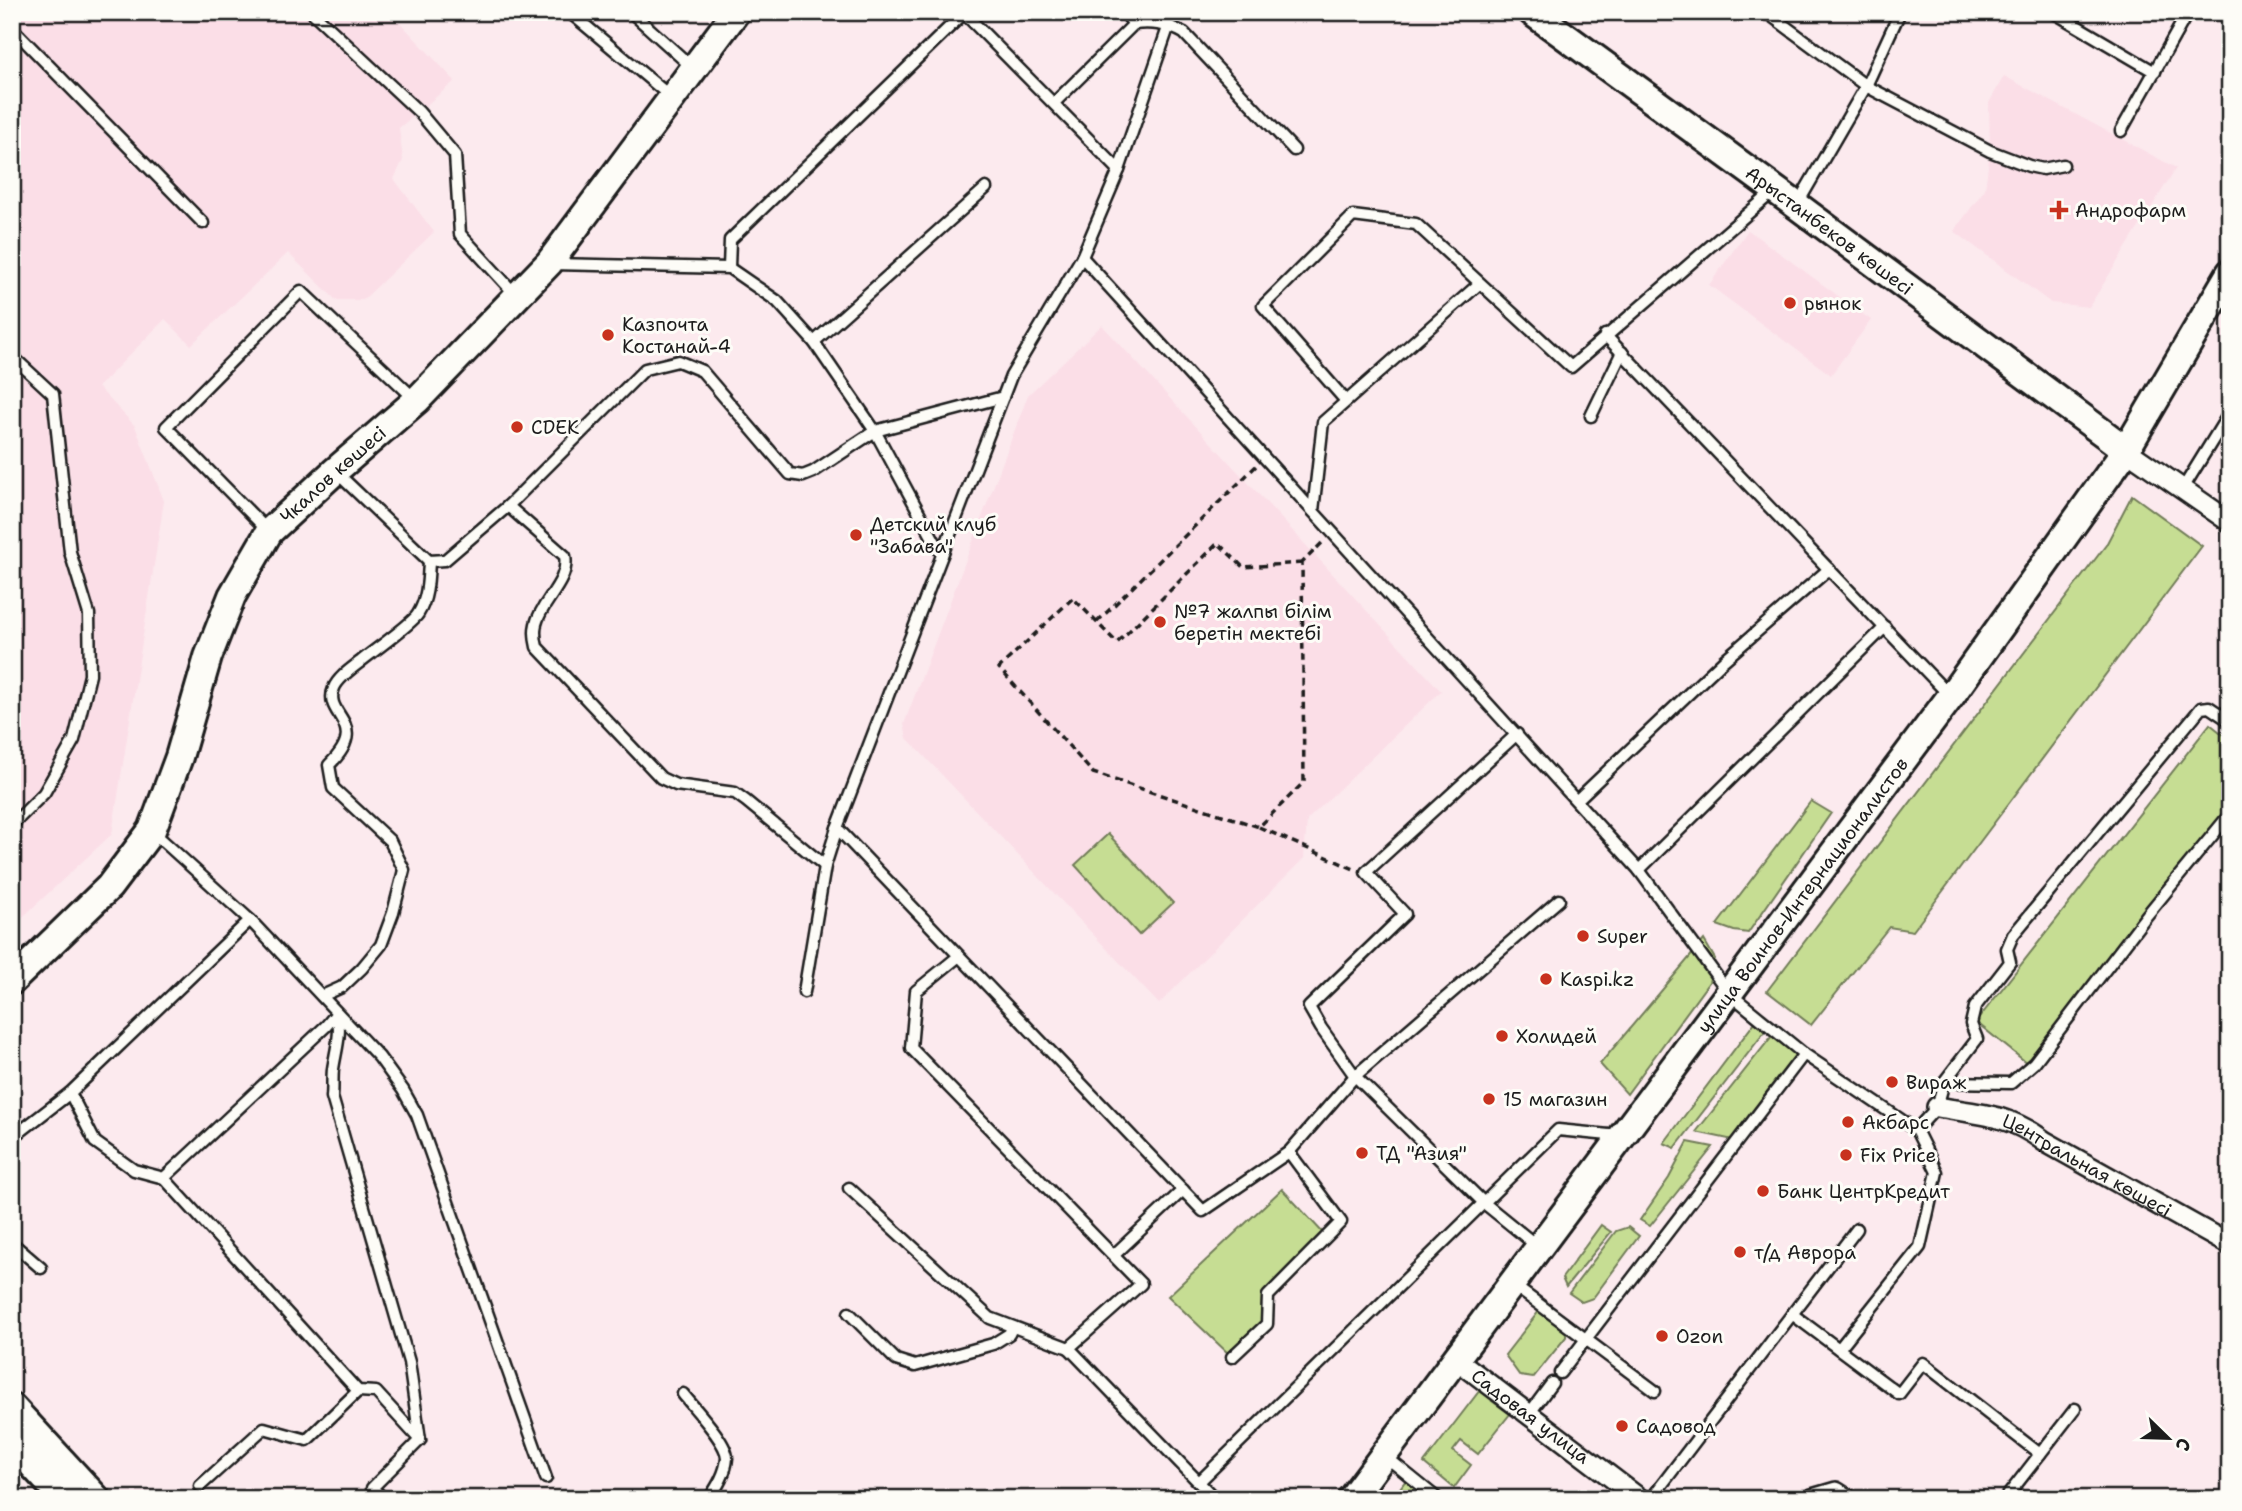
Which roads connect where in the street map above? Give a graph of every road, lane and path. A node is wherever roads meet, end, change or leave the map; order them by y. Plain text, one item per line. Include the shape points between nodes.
1 (312, 12) edge
2 (631, 12) edge
3 (736, 12) edge
4 (1124, 12) edge
5 (1532, 12) edge
6 (1766, 12) edge
7 (1900, 12) edge
8 (2053, 12) edge
9 (2188, 12) edge
10 (963, 13) edge
11 (573, 16) dead end
12 (1134, 24) junction
13 (1169, 25) junction
14 (12, 28) edge
15 (694, 68) junction
16 (2155, 72) junction
17 (1866, 86) junction
18 (671, 98) junction
19 (1054, 103) junction
20 (2121, 131) dead end
21 (1294, 150) dead end
22 (2063, 165) dead end
23 (1119, 170) junction
24 (986, 188) dead end
25 (1775, 189) junction
26 (1796, 205) junction
27 (203, 223) dead end
28 (1082, 257) junction
29 (549, 263) junction
30 (729, 268) junction
31 (2228, 282) edge
32 (1479, 284) junction
33 (518, 297) junction
34 (1605, 335) junction
35 (814, 342) junction
36 (1622, 352) junction
37 (12, 356) edge
38 (1003, 397) junction
39 (417, 400) junction
40 (1346, 401) junction
41 (2230, 412) edge
42 (1591, 416) dead end
43 (875, 431) junction
44 (2126, 450) junction
45 (1265, 457) junction
46 (335, 471) junction
47 (2182, 490) junction
48 (508, 506) junction
49 (1313, 511) junction
50 (2230, 523) edge
51 (270, 532) junction
52 (1333, 533) junction
53 (942, 555) junction
54 (429, 561) junction
55 (1302, 563) junction
56 (1829, 569) junction
57 (1097, 622) junction
58 (1885, 627) junction
59 (1951, 696) junction
60 (2230, 721) edge
61 (1517, 734) junction
62 (1577, 800) junction
63 (2230, 814) edge
64 (12, 825) edge
65 (1259, 827) junction
66 (836, 828) junction
67 (152, 830) junction
68 (825, 866) junction
69 (1639, 870) junction
70 (1366, 872) junction
71 (1559, 900) dead end
72 (250, 920) junction
73 (959, 956) junction
74 (12, 981) edge
75 (804, 992) dead end
76 (1729, 993) junction
77 (322, 996) junction
78 (337, 1013) junction
79 (1804, 1054) junction
80 (1355, 1076) junction
81 (1944, 1082) junction
82 (70, 1093) junction
83 (1937, 1107) junction
84 (1916, 1130) junction
85 (1620, 1136) junction
86 (12, 1138) edge
87 (1289, 1152) junction
88 (164, 1178) junction
89 (849, 1188) dead end
90 (1183, 1190) junction
91 (1484, 1203) junction
92 (1857, 1229) dead end
93 (2228, 1242) edge
94 (12, 1243) edge
95 (1538, 1247) junction
96 (1114, 1255) junction
97 (41, 1268) dead end
98 (1511, 1283) junction
99 (849, 1313) dead end
100 (1793, 1314) junction
101 (1012, 1328) junction
102 (1586, 1339) junction
103 (1069, 1348) junction
104 (1839, 1349) junction
105 (1232, 1357) dead end
106 (1456, 1359) junction
107 (1560, 1373) dead end
108 (1552, 1383) dead end
109 (358, 1391) junction
110 (1655, 1391) dead end
111 (683, 1394) dead end
112 (12, 1407) edge
113 (2076, 1409) dead end
114 (1529, 1414) junction
115 (420, 1440) junction
116 (12, 1443) edge
117 (2040, 1454) junction
118 (1384, 1456) junction
119 (546, 1478) dead end
120 (1199, 1482) junction
121 (200, 1486) dead end
122 (64, 1499) edge
123 (97, 1499) edge
124 (384, 1499) edge
125 (709, 1499) edge
126 (1215, 1499) edge
127 (1351, 1499) edge
128 (1438, 1499) edge
129 (1640, 1499) edge
130 (1650, 1499) edge
131 (1812, 1499) edge
132 (1847, 1499) edge
133 (2005, 1499) edge

1 - 33 lane via 419,111 455,155 460,234
2 - 15 lane
3 - 15 street, Чкалов көшесі
4 - 12 lane
5 - 25 street, Арыстанбеков көшесі
6 - 17 lane
7 - 17 lane
8 - 16 lane
9 - 16 lane
10 - 19 lane
10 - 30 lane via 730,240
11 - 18 lane
12 - 13 lane
12 - 19 lane
13 - 21 lane via 1184,33
13 - 23 lane
14 - 27 lane
15 - 18 street, Чкалов көшесі
16 - 20 lane
17 - 22 lane via 1990,151 2043,169
17 - 26 lane
18 - 29 street, Чкалов көшесі
19 - 23 lane
23 - 28 lane
24 - 35 lane
25 - 26 street, Арыстанбеков көшесі
25 - 34 lane
26 - 44 street, Арыстанбеков көшесі
28 - 38 lane
28 - 45 lane
29 - 30 lane
29 - 33 street, Чкалов көшесі
30 - 35 lane via 777,301
31 - 44 street, улица Воинов-Интернационалистов
32 - 34 lane via 1570,367
32 - 40 lane
32 - 40 lane via 1416,224 1353,216 1263,306
33 - 39 street, Чкалов көшесі
34 - 36 lane
35 - 43 lane
36 - 42 lane
36 - 56 lane
37 - 64 lane via 53,394 70,552 89,614 90,675 74,740 44,793
38 - 43 lane
38 - 53 lane
39 - 46 street, Чкалов көшесі
39 - 51 lane via 301,291 166,426
40 - 49 lane via 1323,422
41 - 47 lane
43 - 48 lane via 813,472 790,474 702,371 678,361 645,369
43 - 53 lane
44 - 47 street
44 - 59 street, улица Воинов-Интернационалистов
45 - 49 lane
45 - 57 path
46 - 51 street, Чкалов көшесі
46 - 54 lane
47 - 50 street
48 - 54 lane via 445,560
48 - 68 lane via 565,556 565,569 536,621 537,647 661,778 676,785 735,793
49 - 52 lane
51 - 67 street, Чкалов көшесі via 222,620
52 - 55 path
52 - 61 lane
53 - 66 lane
54 - 77 lane via 428,587 418,615 333,688 332,702 346,724 347,738 329,765 333,788 390,841 404,870 381,946 342,987
55 - 57 path via 1243,567 1218,543 1116,643
55 - 65 path via 1304,782
56 - 58 lane
56 - 62 lane via 1723,661
57 - 65 path via 1073,598 999,668 1093,773
58 - 59 lane
58 - 69 lane
59 - 76 street, улица Воинов-Интернационалистов
60 - 81 lane via 2209,707 2201,708 2013,935 2007,949 2010,962 1975,1007 1971,1024 1976,1039
61 - 62 lane
61 - 70 lane
62 - 69 lane
63 - 81 lane via 2034,1063 2011,1083
65 - 70 path
66 - 68 lane
66 - 73 lane
67 - 72 lane
67 - 74 street, Чкалов көшесі via 109,887
68 - 75 lane
69 - 76 lane
70 - 80 lane via 1405,914 1309,1007
71 - 80 lane
72 - 77 lane
72 - 82 lane
73 - 90 lane
73 - 96 lane via 916,991 911,1048
76 - 79 lane
76 - 85 street, улица Воинов-Интернационалистов
77 - 78 lane
78 - 88 lane
78 - 115 lane via 339,1046 332,1097 409,1362
78 - 119 lane via 379,1057 417,1115
79 - 84 lane
79 - 102 lane
80 - 87 lane
80 - 91 lane
81 - 83 lane
82 - 86 lane
82 - 88 lane via 95,1142 134,1170
83 - 84 lane
83 - 93 street, Центральная көшесі via 2027,1127 2044,1141
84 - 104 lane via 1937,1172 1920,1247
85 - 91 lane via 1558,1130
85 - 95 street, улица Воинов-Интернационалистов
87 - 90 lane via 1203,1211
87 - 105 lane via 1341,1222 1268,1296 1267,1324
88 - 109 lane
89 - 101 lane via 990,1318
90 - 96 lane
91 - 95 lane
91 - 120 lane
92 - 100 lane
94 - 97 lane
95 - 98 street, улица Воинов-Интернационалистов
96 - 103 lane via 1141,1283
98 - 102 lane
98 - 106 street, улица Воинов-Интернационалистов
99 - 101 lane via 895,1360 915,1366 993,1344
100 - 104 lane
100 - 130 lane
101 - 103 lane
102 - 107 lane
102 - 110 lane
103 - 120 lane
104 - 117 lane via 1899,1394 1923,1363
106 - 114 street, Садовая улица
106 - 118 street, улица Воинов-Интернационалистов
108 - 114 lane
109 - 115 lane via 376,1392
109 - 121 lane via 307,1440 264,1428
111 - 125 lane via 727,1457 721,1482
112 - 123 street
113 - 117 lane
114 - 129 street, Садовая улица
115 - 124 lane via 372,1488
116 - 122 street
117 - 133 lane
118 - 127 street, улица Воинов-Интернационалистов
118 - 128 lane
120 - 126 lane
131 - 132 street via 1836,1492

